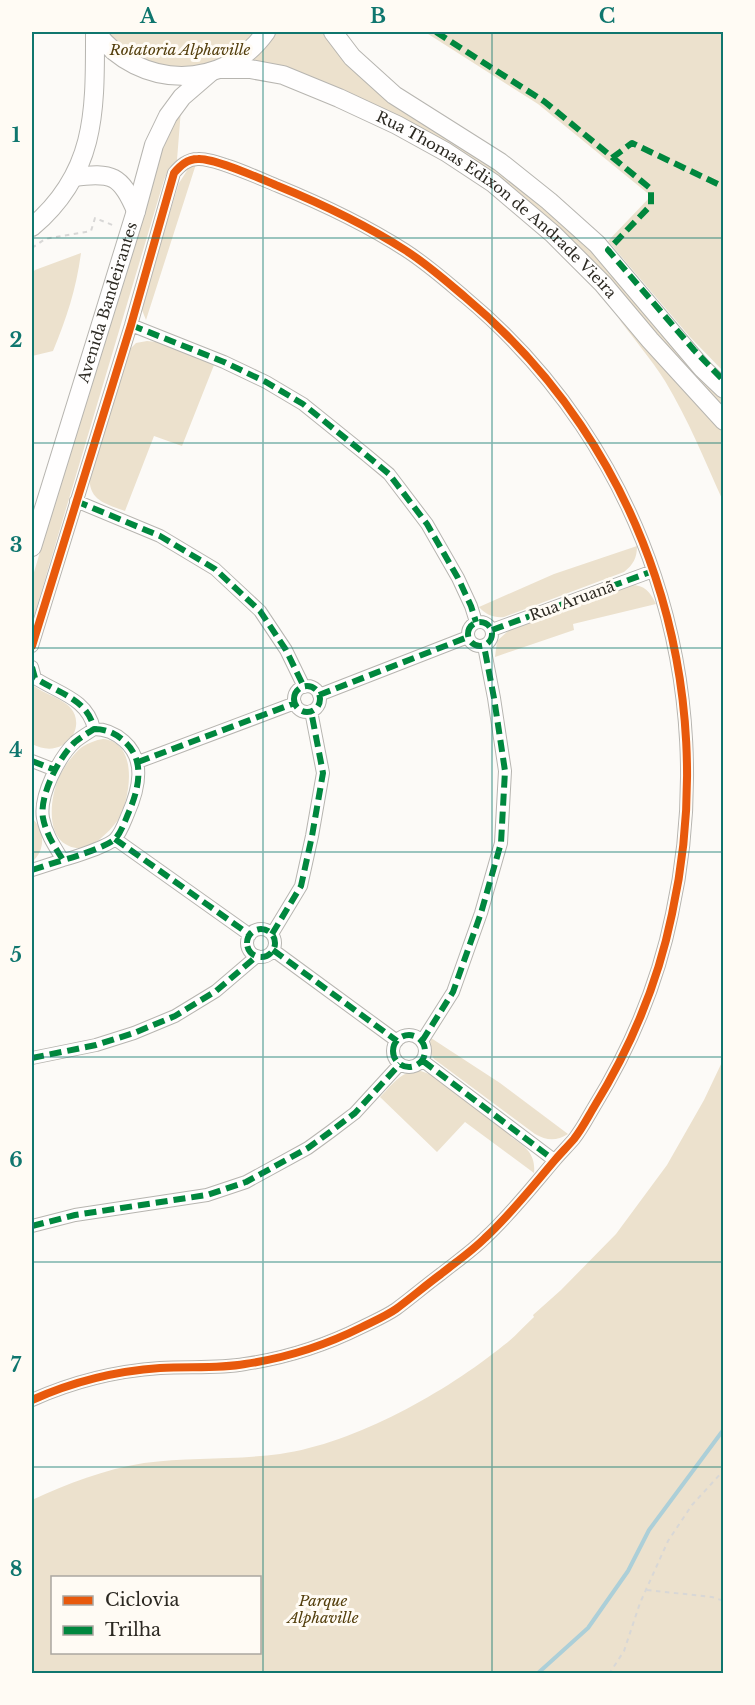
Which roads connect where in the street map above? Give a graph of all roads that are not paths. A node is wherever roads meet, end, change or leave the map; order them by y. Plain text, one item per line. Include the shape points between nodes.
1 (96, 32) edge
2 (266, 32) edge
3 (333, 32) edge
4 (215, 70) junction
5 (74, 177) junction
6 (136, 211) junction
7 (32, 227) edge
8 (131, 325) junction
9 (723, 389) edge
10 (723, 421) edge
11 (76, 501) junction
12 (32, 547) edge
13 (653, 571) junction
14 (476, 622) junction
15 (492, 630) junction
16 (468, 637) junction
17 (32, 646) edge
18 (483, 646) junction
19 (32, 667) edge
20 (304, 687) junction
21 (319, 695) junction
22 (295, 703) junction
23 (311, 711) junction
24 (94, 729) junction
25 (32, 761) edge
26 (138, 762) junction
27 (55, 770) junction
28 (38, 800) edge
29 (115, 839) junction
30 (63, 860) junction
31 (32, 870) edge
32 (272, 934) junction
33 (250, 935) junction
34 (273, 950) junction
35 (257, 956) junction
36 (397, 1041) junction
37 (422, 1041) junction
38 (32, 1058) edge
39 (423, 1060) junction
40 (400, 1064) junction
41 (554, 1160) junction
42 (32, 1226) edge
43 (32, 1400) edge

1 - 4 street, Rua Thomas Edixon de Andrade Vieira via 122,57 149,71 180,76
1 - 5 street via 92,123
2 - 4 street via 246,54
3 - 9 street, Rua Thomas Edixon de Andrade Vieira via 352,57 394,95 500,162 597,244
4 - 6 street, Avenida Bandeirantes via 182,97 168,116 154,146
4 - 10 street, Rua Thomas Edixon de Andrade Vieira via 250,69 283,75 397,125 493,183 603,284
5 - 6 street via 97,174 120,182
5 - 7 street via 48,213
6 - 12 street, Avenida Bandeirantes
8 - 11 street
8 - 13 street via 174,173 183,163 197,159 215,162 300,195 407,251 518,345 563,399 600,454 631,513
8 - 14 street via 266,382 303,404 365,454 388,474 427,524 458,578
11 - 17 street
11 - 20 street via 160,536 215,569 261,611
13 - 15 street, Rua Aruanã
13 - 41 street via 669,616 678,659 686,730 686,827 681,877 666,944 638,1024 575,1138
14 - 15 street via 485,622
14 - 16 street via 469,628
15 - 18 street via 491,639
16 - 18 street via 475,645
16 - 21 street
18 - 37 street via 505,771 501,843 453,992
19 - 24 street via 35,678 80,703 92,717
20 - 21 street via 314,688
20 - 22 street via 297,692
21 - 23 street via 318,705
22 - 23 street via 300,710
22 - 26 street
23 - 32 street via 323,773 316,815 301,886
24 - 26 street via 117,734 132,748
24 - 27 street via 76,742
25 - 27 street
26 - 29 street via 135,795
27 - 28 street
28 - 30 street via 49,839
29 - 30 street
29 - 33 street
30 - 31 street
32 - 33 street via 261,929
32 - 34 street
33 - 35 street via 248,947
34 - 35 street via 266,956
34 - 36 street
35 - 38 street via 216,991 175,1016 96,1045
36 - 37 street via 409,1035
36 - 40 street via 394,1054
37 - 39 street
39 - 40 street via 411,1067
39 - 41 street
40 - 42 street via 355,1113 308,1148 246,1182 207,1195 75,1215
41 - 43 street via 483,1241 393,1311 338,1339 244,1365 160,1368 86,1380

